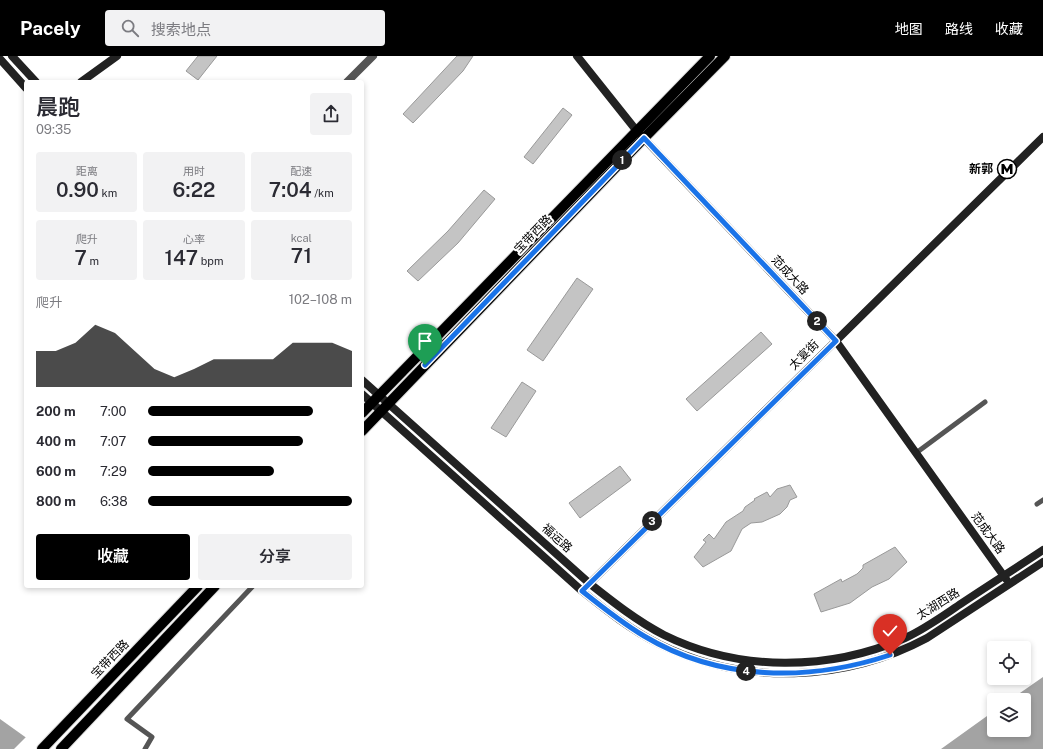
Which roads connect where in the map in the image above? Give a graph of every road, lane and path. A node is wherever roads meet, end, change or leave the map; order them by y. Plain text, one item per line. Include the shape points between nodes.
1 (12, 56) edge
2 (117, 56) edge
3 (374, 56) edge
4 (577, 56) edge
5 (710, 56) edge
6 (725, 56) edge
7 (0, 59) edge
8 (34, 80) edge
9 (84, 80) edge
10 (349, 80) edge
11 (24, 86) edge
12 (636, 130) junction
13 (1043, 137) edge
14 (644, 138) junction
15 (836, 341) junction
16 (364, 382) edge
17 (379, 395) junction
18 (364, 396) edge
19 (985, 402) dead end
20 (372, 403) junction
21 (389, 403) junction
22 (364, 411) edge
23 (381, 411) junction
24 (364, 429) edge
25 (916, 453) junction
26 (1043, 500) edge
27 (1037, 504) dead end
28 (1043, 550) edge
29 (1043, 562) edge
30 (1004, 576) junction
31 (589, 583) junction
32 (1010, 585) junction
33 (196, 588) edge
34 (213, 588) edge
35 (251, 588) edge
36 (582, 591) junction
37 (766, 663) joint
38 (765, 673) joint
39 (42, 749) edge
40 (61, 749) edge
41 (145, 749) edge

1 - 8 main road
2 - 9 main road
3 - 10 street
4 - 12 main road, 范成大路
5 - 12 main road, 宝带西路
6 - 14 main road, 宝带西路
7 - 11 main road
12 - 14 main road, 范成大路
12 - 17 main road, 宝带西路
13 - 15 main road, 太宴街
14 - 15 main road, 范成大路
14 - 21 main road, 宝带西路
15 - 25 main road, 范成大路
15 - 31 main road, 太宴街
16 - 17 main road, 福运路
17 - 20 main road, 宝带西路
17 - 21 main road, 福运路
18 - 20 main road, 福运路
19 - 25 lane
20 - 22 main road, 宝带西路
20 - 23 main road, 福运路
21 - 23 main road, 宝带西路
21 - 31 main road, 福运路
23 - 24 main road, 宝带西路
23 - 36 main road, 福运路
25 - 30 main road, 范成大路
26 - 27 lane
28 - 30 main road, 太湖西路
29 - 32 main road, 太湖西路
30 - 32 main road, 范成大路
30 - 37 main road, 太湖西路 via 928,625 886,645 835,659
31 - 36 main road, 太宴街
31 - 37 main road, 福运路 via 634,617 677,641 721,656
32 - 38 main road, 太湖西路 via 928,638 890,655 836,669 785,674
33 - 39 main road, 宝带西路
34 - 40 main road
35 - 41 lane via 127,719 152,737
36 - 38 main road, 福运路 via 628,626 673,651 718,666

